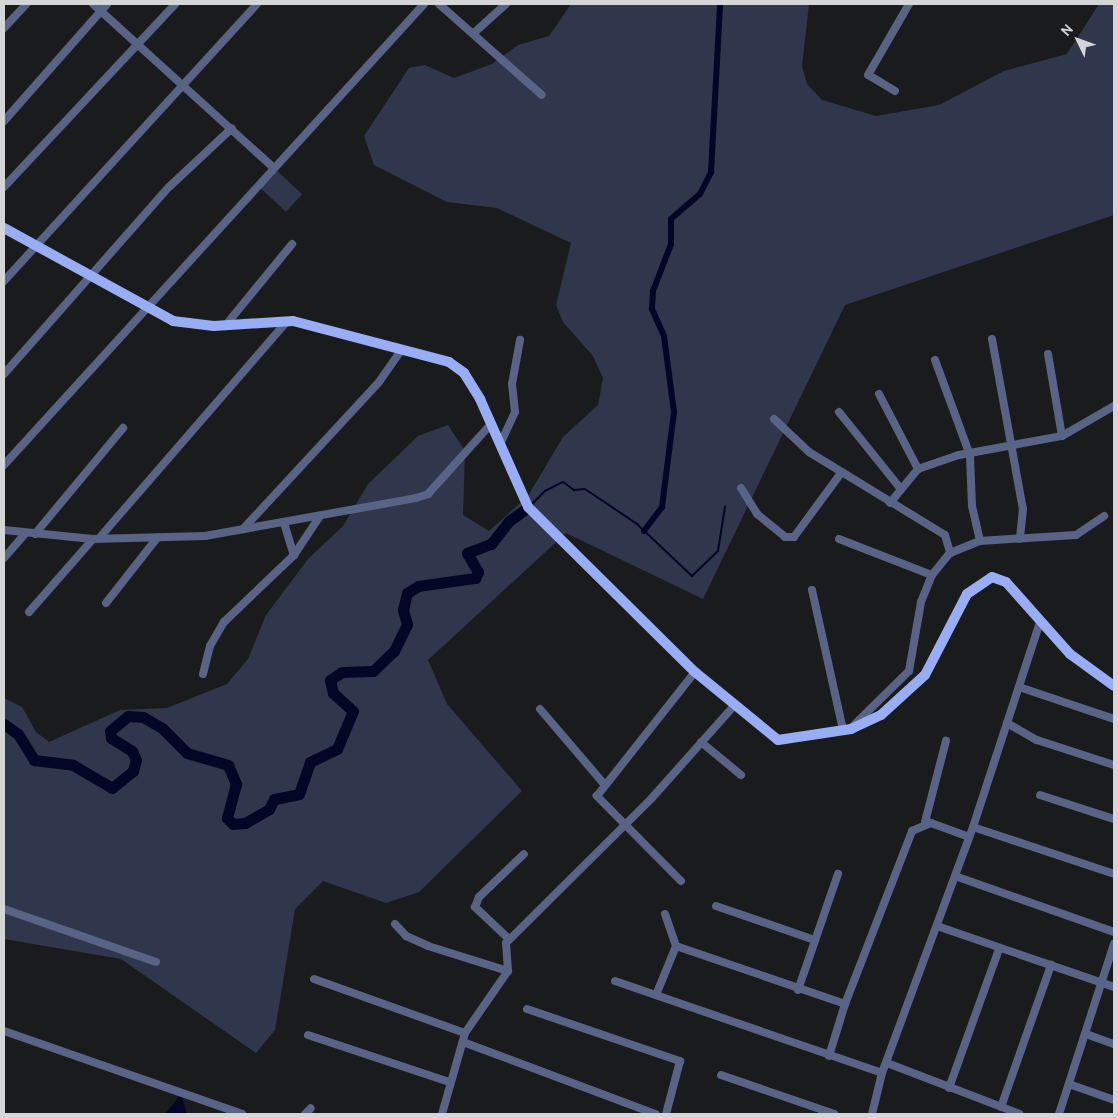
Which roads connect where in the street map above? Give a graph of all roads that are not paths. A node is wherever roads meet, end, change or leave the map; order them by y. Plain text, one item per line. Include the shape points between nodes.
1 (26, 4) edge
2 (93, 4) edge
3 (107, 4) edge
4 (175, 4) edge
5 (257, 4) edge
6 (424, 4) edge
7 (439, 4) edge
8 (506, 4) edge
9 (909, 4) edge
10 (101, 10) junction
11 (4, 28) edge
12 (475, 32) junction
13 (138, 42) junction
14 (182, 84) junction
15 (895, 91) dead end
16 (542, 94) dead end
17 (4, 121) edge
18 (232, 128) junction
19 (273, 167) junction
20 (4, 186) edge
21 (4, 228) edge
22 (292, 244) dead end
23 (38, 245) junction
24 (93, 276) junction
25 (4, 281) edge
26 (145, 308) junction
27 (286, 321) junction
28 (225, 326) junction
29 (520, 340) dead end
30 (992, 340) dead end
31 (402, 349) junction
32 (1048, 354) dead end
33 (935, 360) dead end
34 (4, 374) edge
35 (879, 394) dead end
36 (1114, 406) edge
37 (839, 412) dead end
38 (774, 419) dead end
39 (492, 424) junction
40 (123, 428) dead end
41 (1062, 436) junction
42 (502, 440) junction
43 (1011, 448) junction
44 (970, 456) junction
45 (4, 465) edge
46 (918, 469) junction
47 (841, 473) junction
48 (741, 488) dead end
49 (901, 488) junction
50 (890, 503) junction
51 (320, 516) junction
52 (1104, 516) dead end
53 (284, 524) junction
54 (243, 529) junction
55 (4, 530) edge
56 (25, 534) junction
57 (35, 534) junction
58 (97, 538) junction
59 (157, 538) junction
60 (839, 539) dead end
61 (1020, 539) junction
62 (980, 541) junction
63 (950, 553) junction
64 (294, 555) junction
65 (4, 558) edge
66 (932, 575) junction
67 (812, 590) dead end
68 (106, 603) dead end
69 (29, 612) dead end
70 (1040, 622) junction
71 (695, 672) junction
72 (203, 674) dead end
73 (1114, 686) edge
74 (1020, 687) junction
75 (733, 707) junction
76 (540, 709) dead end
77 (1114, 719) edge
78 (1007, 723) junction
79 (847, 730) junction
80 (946, 741) dead end
81 (700, 742) junction
82 (1114, 765) edge
83 (740, 775) dead end
84 (605, 785) junction
85 (1040, 795) dead end
86 (1114, 819) edge
87 (924, 822) junction
88 (624, 826) junction
89 (973, 826) junction
90 (969, 838) junction
91 (524, 854) dead end
92 (838, 874) dead end
93 (1114, 874) edge
94 (955, 876) junction
95 (681, 881) dead end
96 (716, 906) dead end
97 (4, 909) edge
98 (665, 914) dead end
99 (394, 924) dead end
100 (937, 926) junction
101 (1114, 932) edge
102 (509, 939) junction
103 (815, 940) junction
104 (1114, 944) edge
105 (676, 946) junction
106 (999, 949) junction
107 (156, 962) dead end
108 (1051, 965) junction
109 (508, 971) junction
110 (314, 979) dead end
111 (615, 981) dead end
112 (1102, 983) junction
113 (1114, 987) edge
114 (798, 990) junction
115 (656, 995) junction
116 (845, 1004) junction
117 (527, 1009) dead end
118 (4, 1031) edge
119 (1086, 1034) junction
120 (308, 1035) dead end
121 (464, 1038) junction
122 (1114, 1044) edge
123 (828, 1056) junction
124 (887, 1063) junction
125 (882, 1073) junction
126 (721, 1076) dead end
127 (449, 1082) junction
128 (1069, 1084) junction
129 (949, 1088) junction
130 (1114, 1100) edge
131 (1001, 1107) junction
132 (311, 1108) dead end
133 (242, 1114) edge
134 (305, 1114) edge
135 (442, 1114) edge
136 (656, 1114) edge
137 (666, 1114) edge
138 (834, 1114) edge
139 (872, 1114) edge
140 (1020, 1114) edge
141 (1059, 1114) edge

1 - 11 street
2 - 10 street
3 - 10 street
4 - 13 street
5 - 14 street
6 - 19 street
7 - 12 street
8 - 12 street
9 - 15 street via 868,75
10 - 13 street
10 - 17 street
12 - 16 street
13 - 14 street
13 - 20 street
14 - 18 street
14 - 23 street
18 - 19 street
18 - 24 street via 169,186
19 - 26 street
21 - 23 main road
22 - 28 street
23 - 24 main road
23 - 25 street
24 - 26 main road
24 - 34 street
26 - 28 main road via 173,320
26 - 45 street
27 - 28 main road
27 - 31 main road
27 - 58 street
29 - 42 street via 512,384 515,412
30 - 43 street
31 - 39 main road via 438,357 464,373
31 - 54 street via 379,382
32 - 41 street
33 - 44 street
35 - 46 street
36 - 41 street
37 - 49 street
38 - 47 street via 809,452
39 - 42 main road
39 - 51 street via 428,494
40 - 57 street
41 - 43 street
42 - 71 main road via 528,507
43 - 44 street
43 - 61 street via 1023,509
44 - 46 street
44 - 62 street via 972,506
46 - 49 street
47 - 48 street via 794,537 786,537 757,514
47 - 50 street
49 - 50 street
50 - 63 street via 945,535
51 - 53 street
51 - 64 street
52 - 61 street via 1076,535
53 - 54 street
53 - 64 street
54 - 59 street
55 - 56 street
56 - 57 street
56 - 65 street
57 - 58 street
58 - 59 street
58 - 69 street
59 - 68 street
60 - 66 street
61 - 62 street
62 - 63 street
63 - 66 street
64 - 72 street via 224,622 210,646
66 - 79 street via 914,628 912,663 902,680
67 - 79 street
70 - 73 main road via 1070,654
70 - 74 street
70 - 79 main road via 1006,582 984,579 967,594 925,675 881,715
71 - 75 main road
71 - 84 street via 668,712
74 - 77 street
74 - 78 street
75 - 79 main road via 778,740
75 - 81 street
76 - 84 street
78 - 82 street via 1037,740
78 - 89 street
80 - 87 street
81 - 83 street
81 - 88 street
84 - 88 street via 597,800
85 - 86 street
87 - 90 street
87 - 116 street via 906,840
88 - 95 street
88 - 102 street
89 - 90 street
89 - 93 street
90 - 94 street
91 - 102 street via 479,897 476,907
92 - 103 street
94 - 100 street
94 - 101 street
96 - 103 street
97 - 107 street
98 - 105 street
99 - 109 street via 406,936 428,946
100 - 106 street
100 - 124 street
102 - 109 street
103 - 114 street
104 - 112 street
105 - 114 street
105 - 115 street
106 - 108 street
106 - 129 street
108 - 112 street
108 - 131 street
109 - 121 street
110 - 121 street
111 - 115 street
112 - 113 street
112 - 119 street
114 - 116 street
115 - 123 street
116 - 123 street
117 - 137 street via 680,1061
118 - 133 street
119 - 122 street
119 - 128 street
120 - 127 street
121 - 127 street
121 - 136 street
123 - 125 street
124 - 125 street
124 - 129 street
125 - 139 street
126 - 138 street
127 - 135 street
128 - 130 street
128 - 141 street
129 - 131 street
131 - 140 street
132 - 134 street

